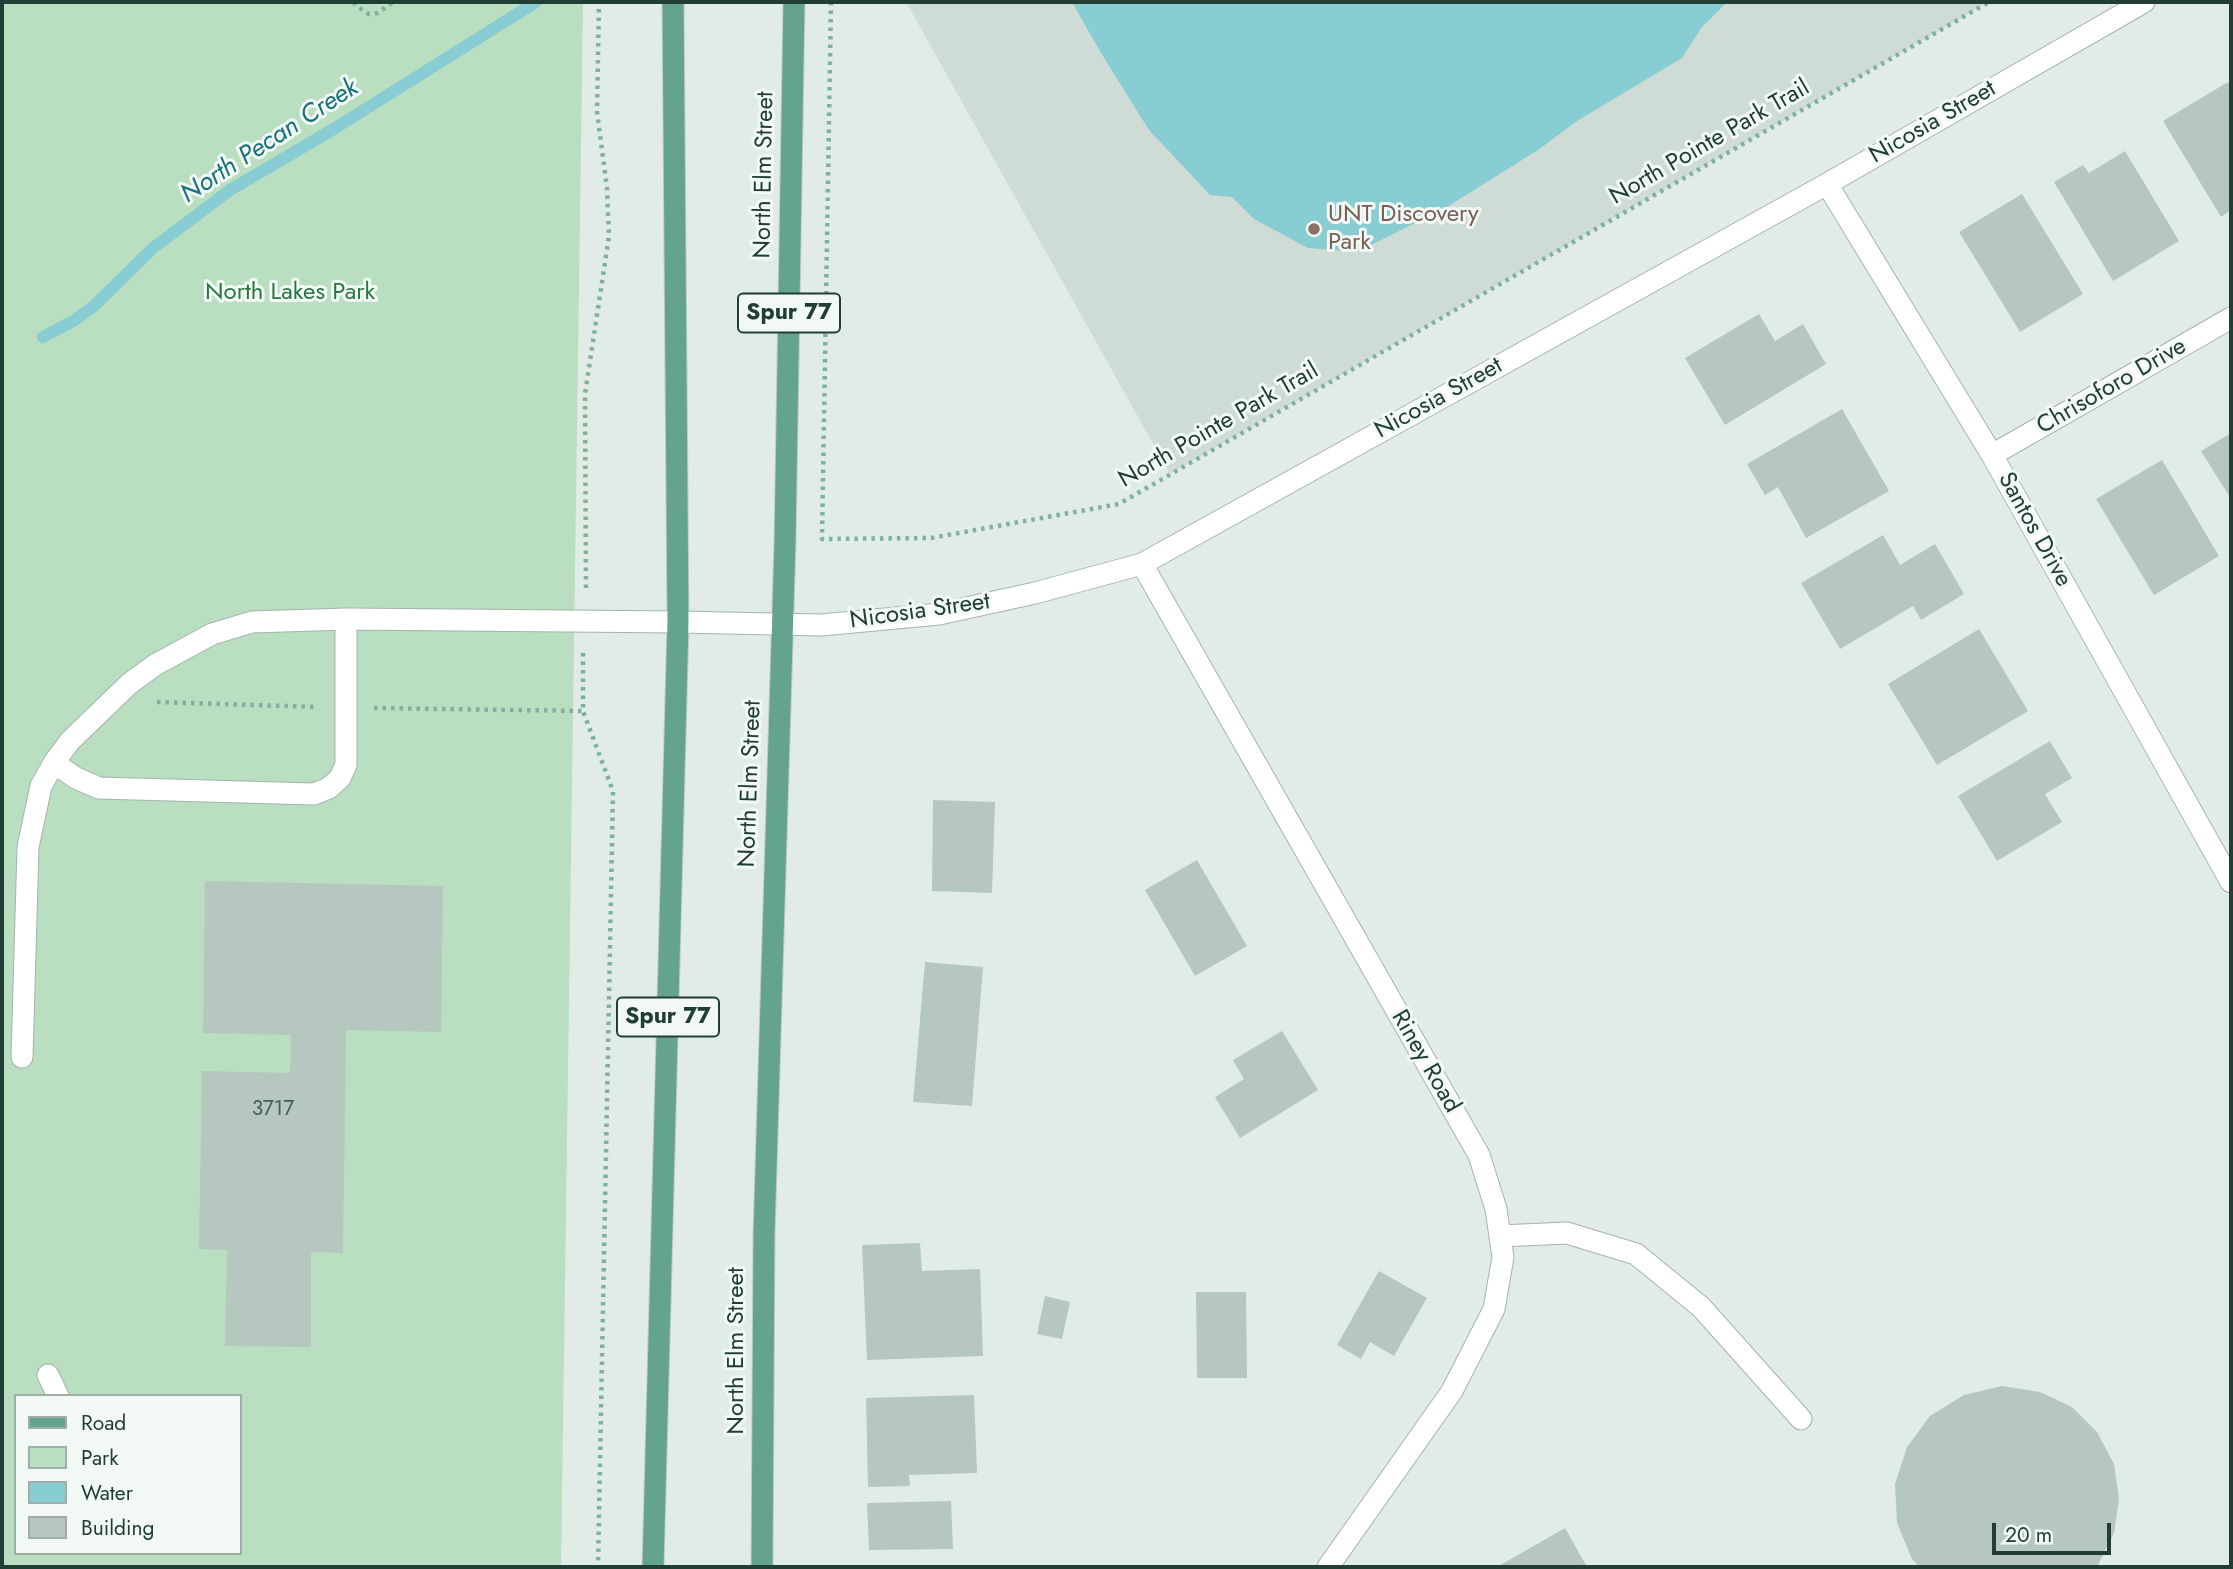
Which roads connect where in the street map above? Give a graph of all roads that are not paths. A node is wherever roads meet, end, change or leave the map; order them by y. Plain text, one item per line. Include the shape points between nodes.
1 (673, 2) edge
2 (794, 2) edge
3 (2144, 2) edge
4 (1827, 184) junction
5 (2231, 318) edge
6 (1992, 455) junction
7 (1142, 564) junction
8 (346, 619) junction
9 (678, 622) junction
10 (783, 624) junction
11 (54, 763) junction
12 (2231, 883) edge
13 (22, 1057) dead end
14 (1500, 1236) junction
15 (48, 1375) dead end
16 (57, 1394) edge
17 (1801, 1419) dead end
18 (653, 1567) edge
19 (762, 1567) edge
20 (1328, 1567) edge

1 - 9 main road, Spur 77
2 - 10 main road, North Elm Street / Spur 77
3 - 4 street, Nicosia Street
4 - 6 street, Santos Drive
4 - 7 street, Nicosia Street
5 - 6 street, Chrisoforo Drive
6 - 12 street, Santos Drive
7 - 10 street, Nicosia Street via 939,614
7 - 14 street, Riney Road via 1479,1155
8 - 9 street, Nicosia Street
8 - 11 street, Nicosia Street via 252,622 181,649 129,684 69,741
8 - 11 street via 346,765 329,788 314,794 99,788
9 - 10 street, Nicosia Street
9 - 18 main road, Spur 77
10 - 19 main road, North Elm Street / Spur 77 via 764,1234
11 - 13 street, Nicosia Street via 41,786 28,848
14 - 17 street via 1567,1233 1636,1254 1701,1307
14 - 20 street, Riney Road via 1503,1257 1494,1308 1452,1391
15 - 16 street

